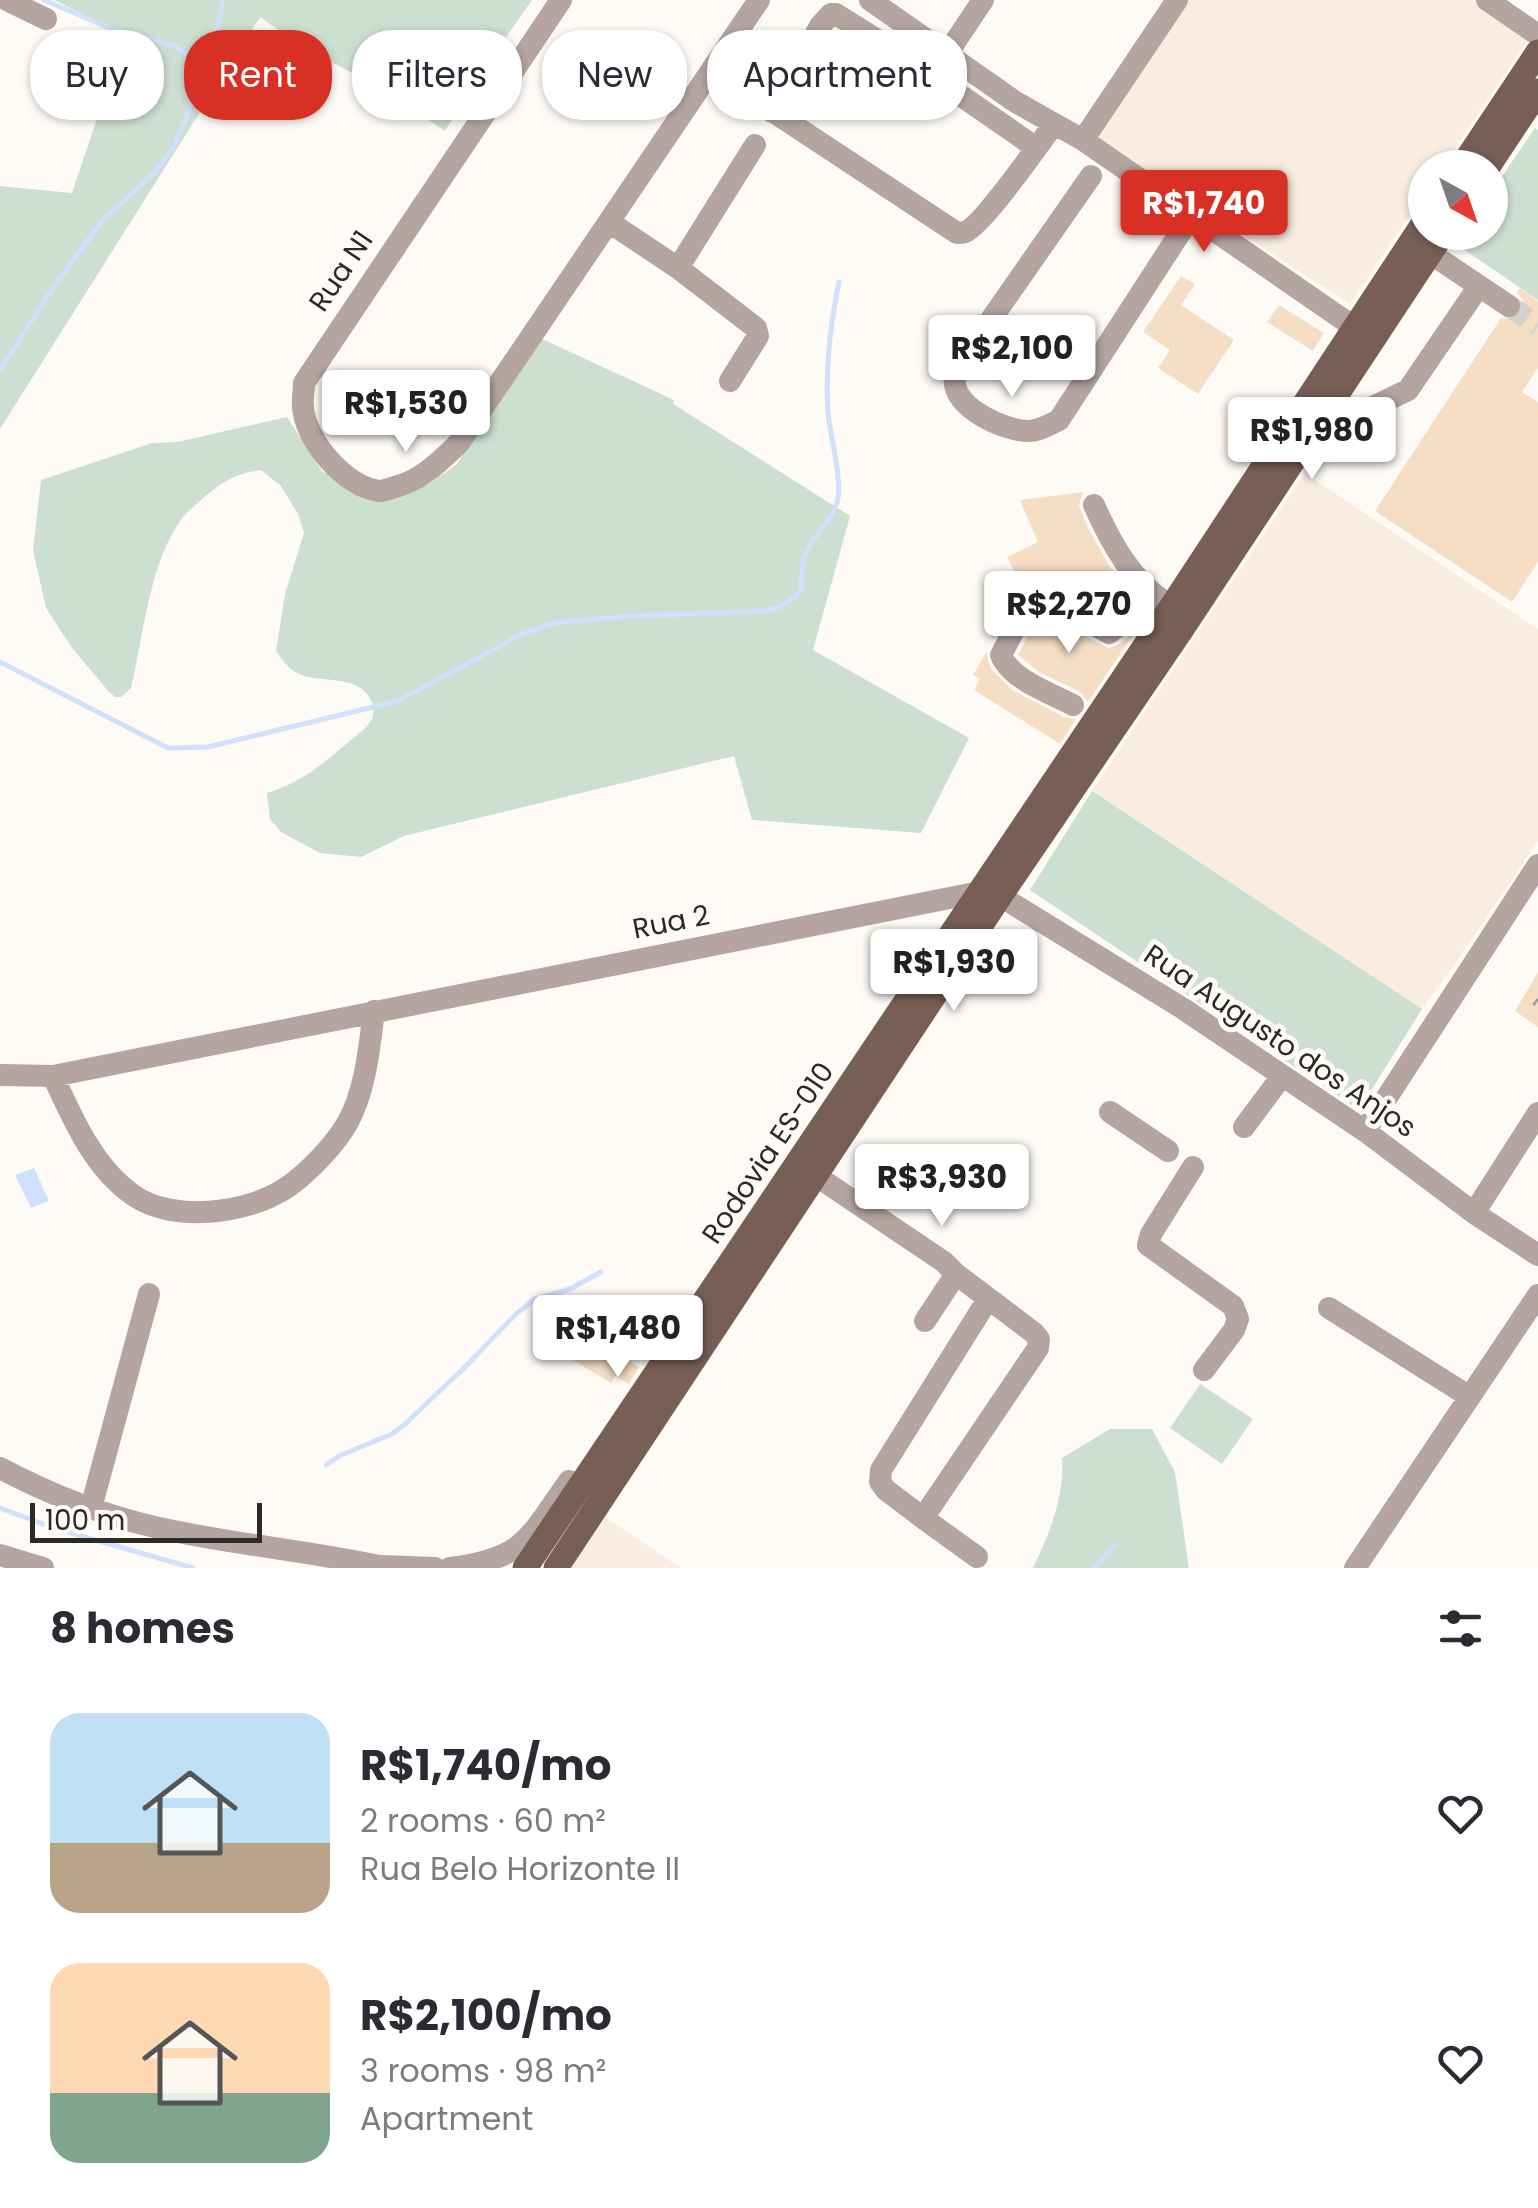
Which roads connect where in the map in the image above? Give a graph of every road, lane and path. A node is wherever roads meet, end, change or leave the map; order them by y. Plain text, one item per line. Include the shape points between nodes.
1 (7, 0) edge
2 (562, 0) edge
3 (759, 0) edge
4 (870, 0) edge
5 (983, 0) edge
6 (1176, 0) edge
7 (1486, 0) edge
8 (902, 9) edge
9 (46, 19) dead end
10 (818, 30) edge
11 (861, 30) edge
12 (923, 30) edge
13 (963, 30) edge
14 (1538, 35) edge
15 (1538, 52) edge
16 (967, 68) edge
17 (1538, 91) edge
18 (967, 100) edge
19 (784, 120) edge
20 (1054, 124) junction
21 (1083, 140) junction
22 (754, 145) dead end
23 (1035, 147) junction
24 (1473, 150) edge
25 (1499, 150) edge
26 (1091, 176) dead end
27 (1191, 216) junction
28 (609, 222) junction
29 (1408, 247) edge
30 (1432, 250) edge
31 (1444, 250) edge
32 (678, 268) junction
33 (1479, 286) junction
34 (1509, 306) tunnel mouth
35 (1354, 328) junction
36 (730, 382) dead end
37 (1307, 439) junction
38 (1094, 505) dead end
39 (1165, 602) junction
40 (1073, 705) dead end
41 (1538, 865) edge
42 (990, 894) junction
43 (1538, 999) edge
44 (1538, 1007) edge
45 (374, 1011) junction
46 (0, 1075) edge
47 (54, 1076) junction
48 (1282, 1076) junction
49 (1110, 1112) dead end
50 (1538, 1113) edge
51 (1244, 1127) dead end
52 (1365, 1132) junction
53 (1168, 1150) dead end
54 (1193, 1168) dead end
55 (815, 1175) junction
56 (1474, 1212) junction
57 (1538, 1255) edge
58 (956, 1274) junction
59 (150, 1294) dead end
60 (1538, 1294) edge
61 (988, 1299) junction
62 (1329, 1308) dead end
63 (925, 1321) dead end
64 (1204, 1370) dead end
65 (1470, 1397) junction
66 (611, 1441) junction
67 (0, 1468) edge
68 (91, 1508) junction
69 (923, 1518) junction
70 (0, 1555) edge
71 (977, 1557) dead end
72 (384, 1567) edge
73 (43, 1568) edge
74 (435, 1568) edge
75 (450, 1568) edge
76 (525, 1568) edge
77 (556, 1568) edge
78 (1355, 1568) edge

1 - 9 street
2 - 28 street, Rua N1 via 304,383 302,409 313,440 340,471 380,491 428,473 460,443
3 - 28 street, Rua N1
4 - 8 street
5 - 13 street
6 - 21 street
7 - 14 street
8 - 12 street
10 - 11 street via 830,14
15 - 24 main road
16 - 20 street
17 - 25 main road
18 - 23 street
19 - 23 street via 957,233 975,225
20 - 21 street
20 - 23 street
21 - 27 street
22 - 32 street
26 - 27 street via 955,376 963,401 987,420 1024,431 1059,420
27 - 35 street
28 - 32 street
29 - 35 main road, Rodovia ES-010
30 - 37 main road, Rodovia ES-010
31 - 33 street
32 - 36 street via 758,332
33 - 34 street
33 - 37 street via 1408,390
35 - 39 main road, Rodovia ES-010
37 - 42 main road, Rodovia ES-010 via 1182,629
38 - 39 street via 1124,562
39 - 40 street via 1109,632 1050,601 1027,605 1001,655 1005,666
39 - 42 main road, Rodovia ES-010
41 - 52 street
42 - 45 street, Rua 2
42 - 48 street, Rua Augusto dos Anjos
42 - 55 main road, Rodovia ES-010
42 - 66 main road, Rodovia ES-010
43 - 44 path
45 - 47 street, Rua 2
45 - 47 street via 365,1076 347,1123 284,1189 245,1206 162,1210 134,1196 83,1139
46 - 47 street, Rua 2
48 - 51 street
48 - 52 street, Rua Augusto dos Anjos
49 - 53 street
50 - 56 street
52 - 56 street, Rua Augusto dos Anjos
54 - 64 street via 1148,1245 1233,1306 1234,1330
55 - 58 street
55 - 77 main road, Rodovia ES-010
56 - 57 street, Rua Augusto dos Anjos
58 - 61 street
58 - 63 street
59 - 68 street
60 - 65 street
61 - 69 street via 881,1470 886,1490
61 - 69 street via 1034,1332 1038,1348
62 - 65 street
65 - 78 street
66 - 75 street via 584,1460 528,1540 505,1556
66 - 76 main road, Rodovia ES-010
67 - 68 street
68 - 72 street via 157,1528
69 - 71 street
70 - 73 street
72 - 74 street

